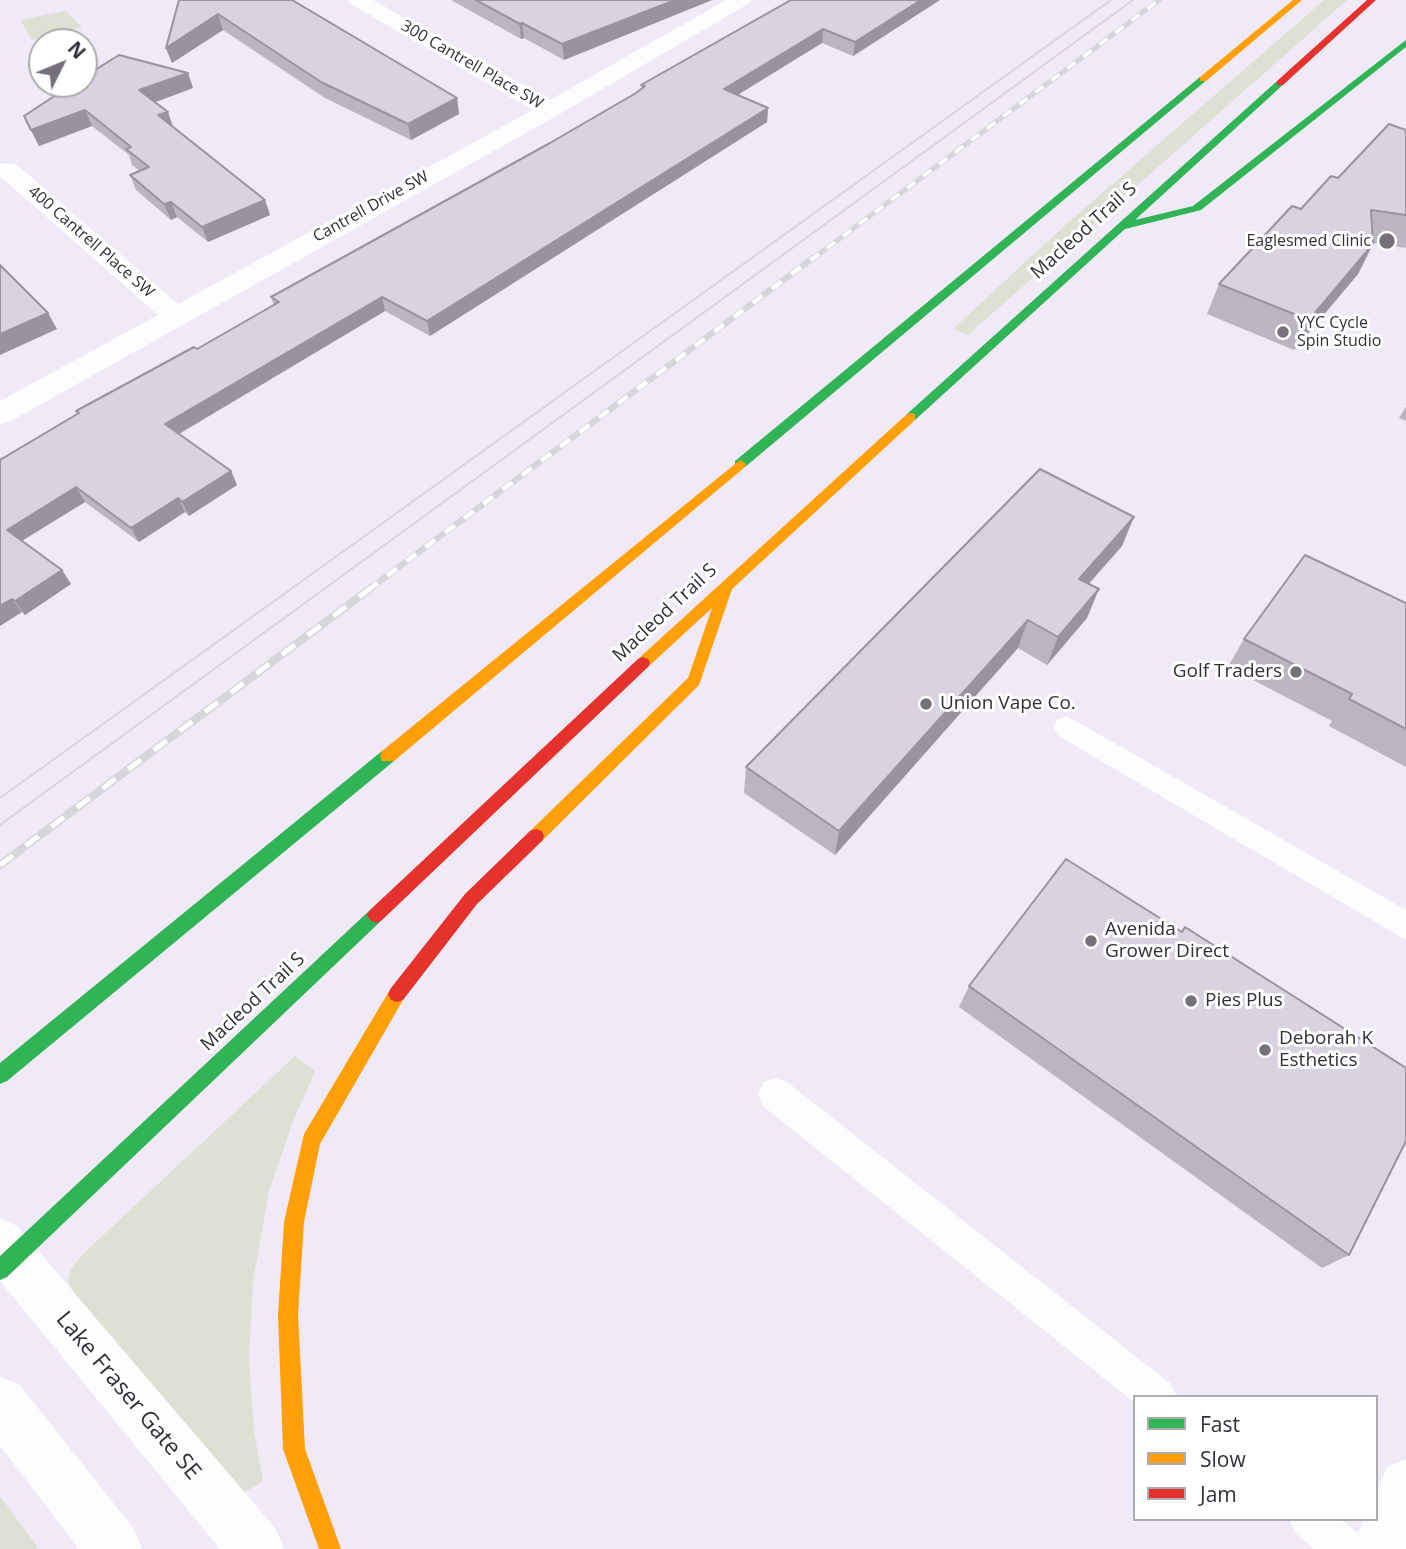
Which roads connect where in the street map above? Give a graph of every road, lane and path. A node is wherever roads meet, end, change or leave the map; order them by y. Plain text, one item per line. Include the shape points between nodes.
1 (358, 0) edge
2 (741, 0) edge
3 (1298, 0) edge
4 (1371, 0) edge
5 (1406, 43) edge
6 (550, 110) junction
7 (7, 169) dead end
8 (1119, 228) junction
9 (176, 316) junction
10 (0, 414) edge
11 (728, 582) junction
12 (1067, 727) dead end
13 (1406, 926) edge
14 (0, 1075) edge
15 (775, 1094) dead end
16 (4, 1257) edge
17 (1155, 1395) edge
18 (0, 1403) edge
19 (1406, 1486) edge
20 (1311, 1521) edge
21 (114, 1549) edge
22 (256, 1549) edge
23 (330, 1549) edge
24 (1346, 1549) edge
25 (1379, 1549) edge

1 - 6 street, 300 Cantrell Place SW
2 - 6 street, Cantrell Drive SW
3 - 14 highway, Macleod Trail S
4 - 8 highway, Macleod Trail S
5 - 8 highway via 1197,208
6 - 9 street, Cantrell Drive SW
7 - 9 street, 400 Cantrell Place SW
8 - 11 highway, Macleod Trail S
9 - 10 street, Cantrell Drive SW
11 - 16 highway, Macleod Trail S
11 - 23 highway via 694,681 471,899 391,1001 311,1141 294,1222 288,1315 294,1449
12 - 13 lane
15 - 17 lane
16 - 22 street, Lake Fraser Gate SE
18 - 21 street
19 - 25 street
20 - 24 lane

